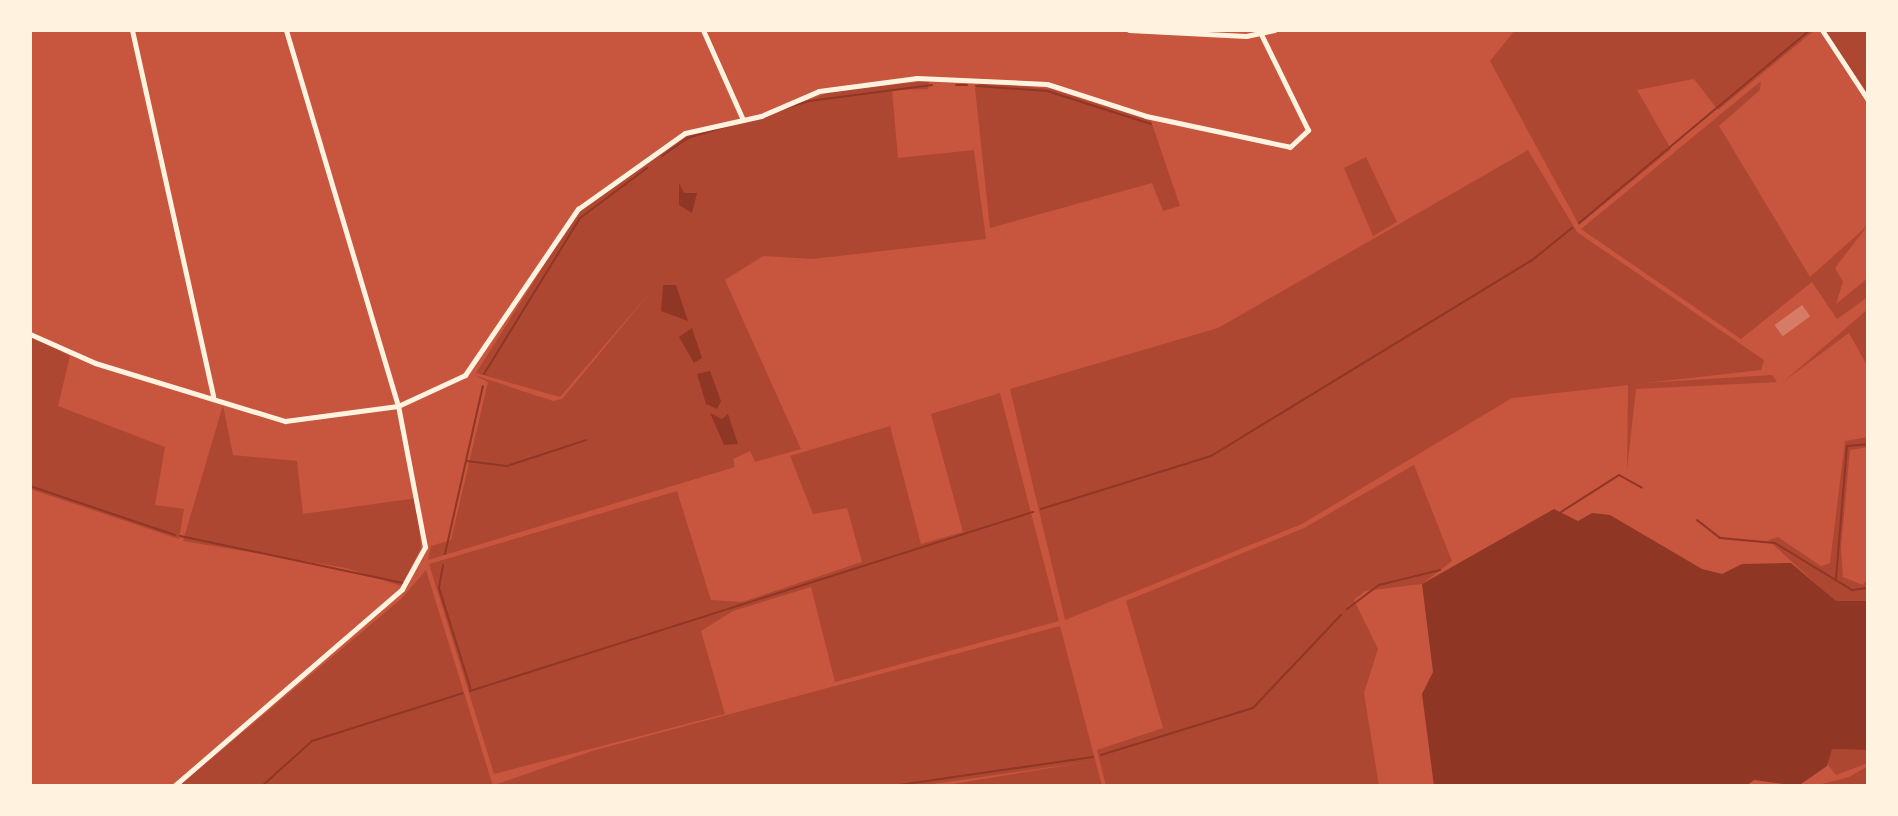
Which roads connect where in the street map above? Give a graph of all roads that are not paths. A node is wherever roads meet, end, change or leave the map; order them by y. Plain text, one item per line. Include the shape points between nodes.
1 (132, 30) edge
2 (286, 30) edge
3 (703, 30) edge
4 (1129, 30) edge
5 (1274, 30) edge
6 (1822, 30) edge
7 (1261, 34) junction
8 (1868, 100) edge
9 (743, 120) junction
10 (30, 334) edge
11 (213, 396) junction
12 (398, 406) junction
13 (174, 786) edge

1 - 11 street
2 - 12 street
3 - 9 street
4 - 7 street
5 - 7 street
6 - 8 street
7 - 9 street via 1308,130 1290,147 1146,116 1047,84 992,80 849,86
9 - 12 street via 677,137 585,202 465,375
10 - 11 street via 95,363
11 - 12 street via 296,423
12 - 13 street via 425,525 416,571

